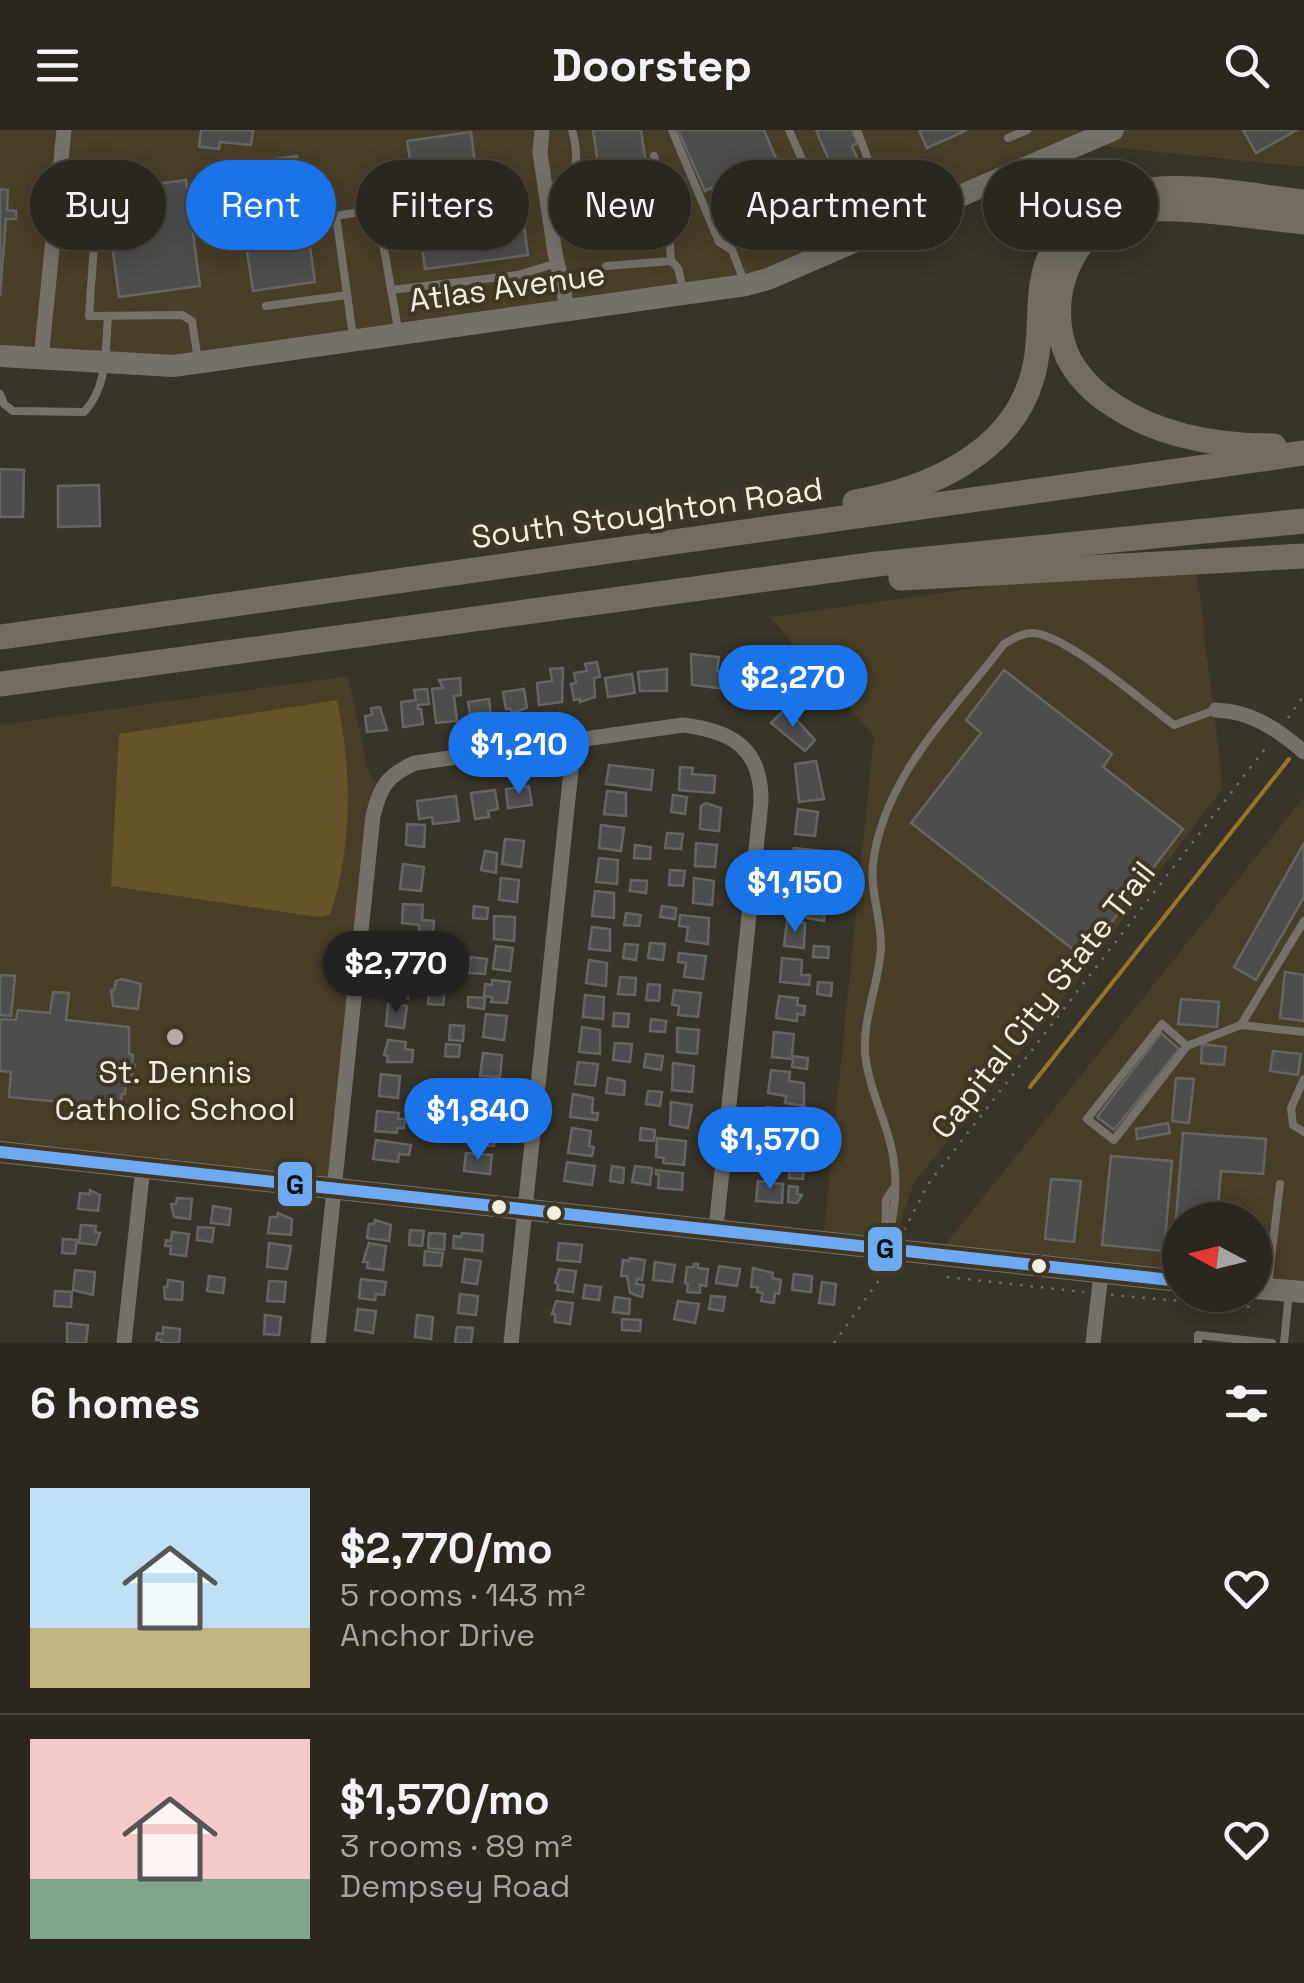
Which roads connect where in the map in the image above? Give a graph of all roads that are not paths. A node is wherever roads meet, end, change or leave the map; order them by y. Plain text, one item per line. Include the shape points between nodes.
1 (64, 130) edge
2 (542, 130) edge
3 (572, 130) edge
4 (672, 130) edge
5 (789, 130) edge
6 (857, 130) edge
7 (1027, 130) edge
8 (1113, 130) edge
9 (1079, 137) edge
10 (1008, 138) dead end
11 (654, 156) dead end
12 (61, 160) edge
13 (802, 160) edge
14 (868, 160) edge
15 (546, 188) junction
16 (963, 192) edge
17 (1304, 202) edge
18 (1304, 222) edge
19 (52, 250) edge
20 (94, 250) edge
21 (836, 250) edge
22 (671, 261) junction
23 (557, 263) junction
24 (606, 266) dead end
25 (746, 285) junction
26 (391, 290) junction
27 (347, 295) junction
28 (685, 295) junction
29 (266, 306) dead end
30 (568, 311) junction
31 (108, 318) junction
32 (399, 334) junction
33 (354, 341) junction
34 (0, 356) edge
35 (42, 359) junction
36 (104, 362) junction
37 (199, 362) junction
38 (0, 394) edge
39 (1304, 449) edge
40 (1304, 520) edge
41 (1304, 556) edge
42 (382, 582) junction
43 (696, 589) junction
44 (0, 637) edge
45 (0, 684) edge
46 (1216, 710) joint
47 (574, 742) junction
48 (1304, 752) edge
49 (1304, 921) edge
50 (1241, 1025) junction
51 (1304, 1032) edge
52 (1187, 1046) junction
53 (1304, 1079) edge
54 (1304, 1132) edge
55 (0, 1152) edge
56 (143, 1167) junction
57 (1280, 1184) dead end
58 (333, 1189) junction
59 (526, 1209) junction
60 (716, 1228) junction
61 (890, 1248) junction
62 (1101, 1274) junction
63 (1162, 1279) edge
64 (1281, 1294) edge
65 (124, 1343) edge
66 (318, 1343) edge
67 (511, 1343) edge
68 (1093, 1343) edge
69 (1198, 1343) edge
70 (1272, 1343) edge
71 (1284, 1343) edge

1 - 12 street
2 - 15 street
3 - 15 lane via 572,178
4 - 25 lane via 719,242 732,250
5 - 13 lane
6 - 14 lane
7 - 10 lane
8 - 9 street, Atlas Avenue
9 - 16 street, Atlas Avenue
11 - 22 lane
15 - 23 street
17 - 42 main road via 1145,191 1112,200 1070,227 1045,270 1034,370 1020,408 982,452 942,475 876,498
18 - 39 main road via 1150,208 1120,215 1091,232 1072,256 1058,301 1067,354 1112,405 1180,435
19 - 35 street
20 - 31 lane via 88,316
21 - 25 street, Atlas Avenue
22 - 24 lane
22 - 28 lane
23 - 26 lane via 518,276
23 - 30 street
25 - 28 street, Atlas Avenue
26 - 27 lane via 376,209 336,216
26 - 32 lane
27 - 29 lane
27 - 33 lane
28 - 30 street, Atlas Avenue
30 - 32 street, Atlas Avenue
31 - 36 lane
31 - 37 lane via 182,315 192,321
32 - 33 street, Atlas Avenue
33 - 37 street, Atlas Avenue
34 - 35 street, Atlas Avenue
35 - 36 street, Atlas Avenue
36 - 37 street, Atlas Avenue
36 - 38 lane via 100,386 84,412 13,410
39 - 42 main road, South Stoughton Road
40 - 43 main road
41 - 43 main road
42 - 44 main road, South Stoughton Road
43 - 45 main road
46 - 48 street via 1243,712
46 - 61 lane via 1174,725 1058,640 1032,633 1004,644 907,771 884,814 873,864 881,945 865,1042 891,1144
47 - 58 street via 415,764 394,772 380,790
47 - 59 street
47 - 60 street via 683,725 726,734 760,775
49 - 50 lane
50 - 51 lane
50 - 52 lane
52 - 52 lane via 1162,1024 1087,1119 1114,1140
53 - 54 lane via 1290,1108 1293,1126
55 - 56 street
56 - 58 street
56 - 65 street
57 - 64 lane
58 - 59 street
58 - 66 street
59 - 60 street
59 - 67 street
60 - 61 street
61 - 62 street
62 - 63 street
62 - 68 street
64 - 71 lane
69 - 70 lane via 1198,1335

